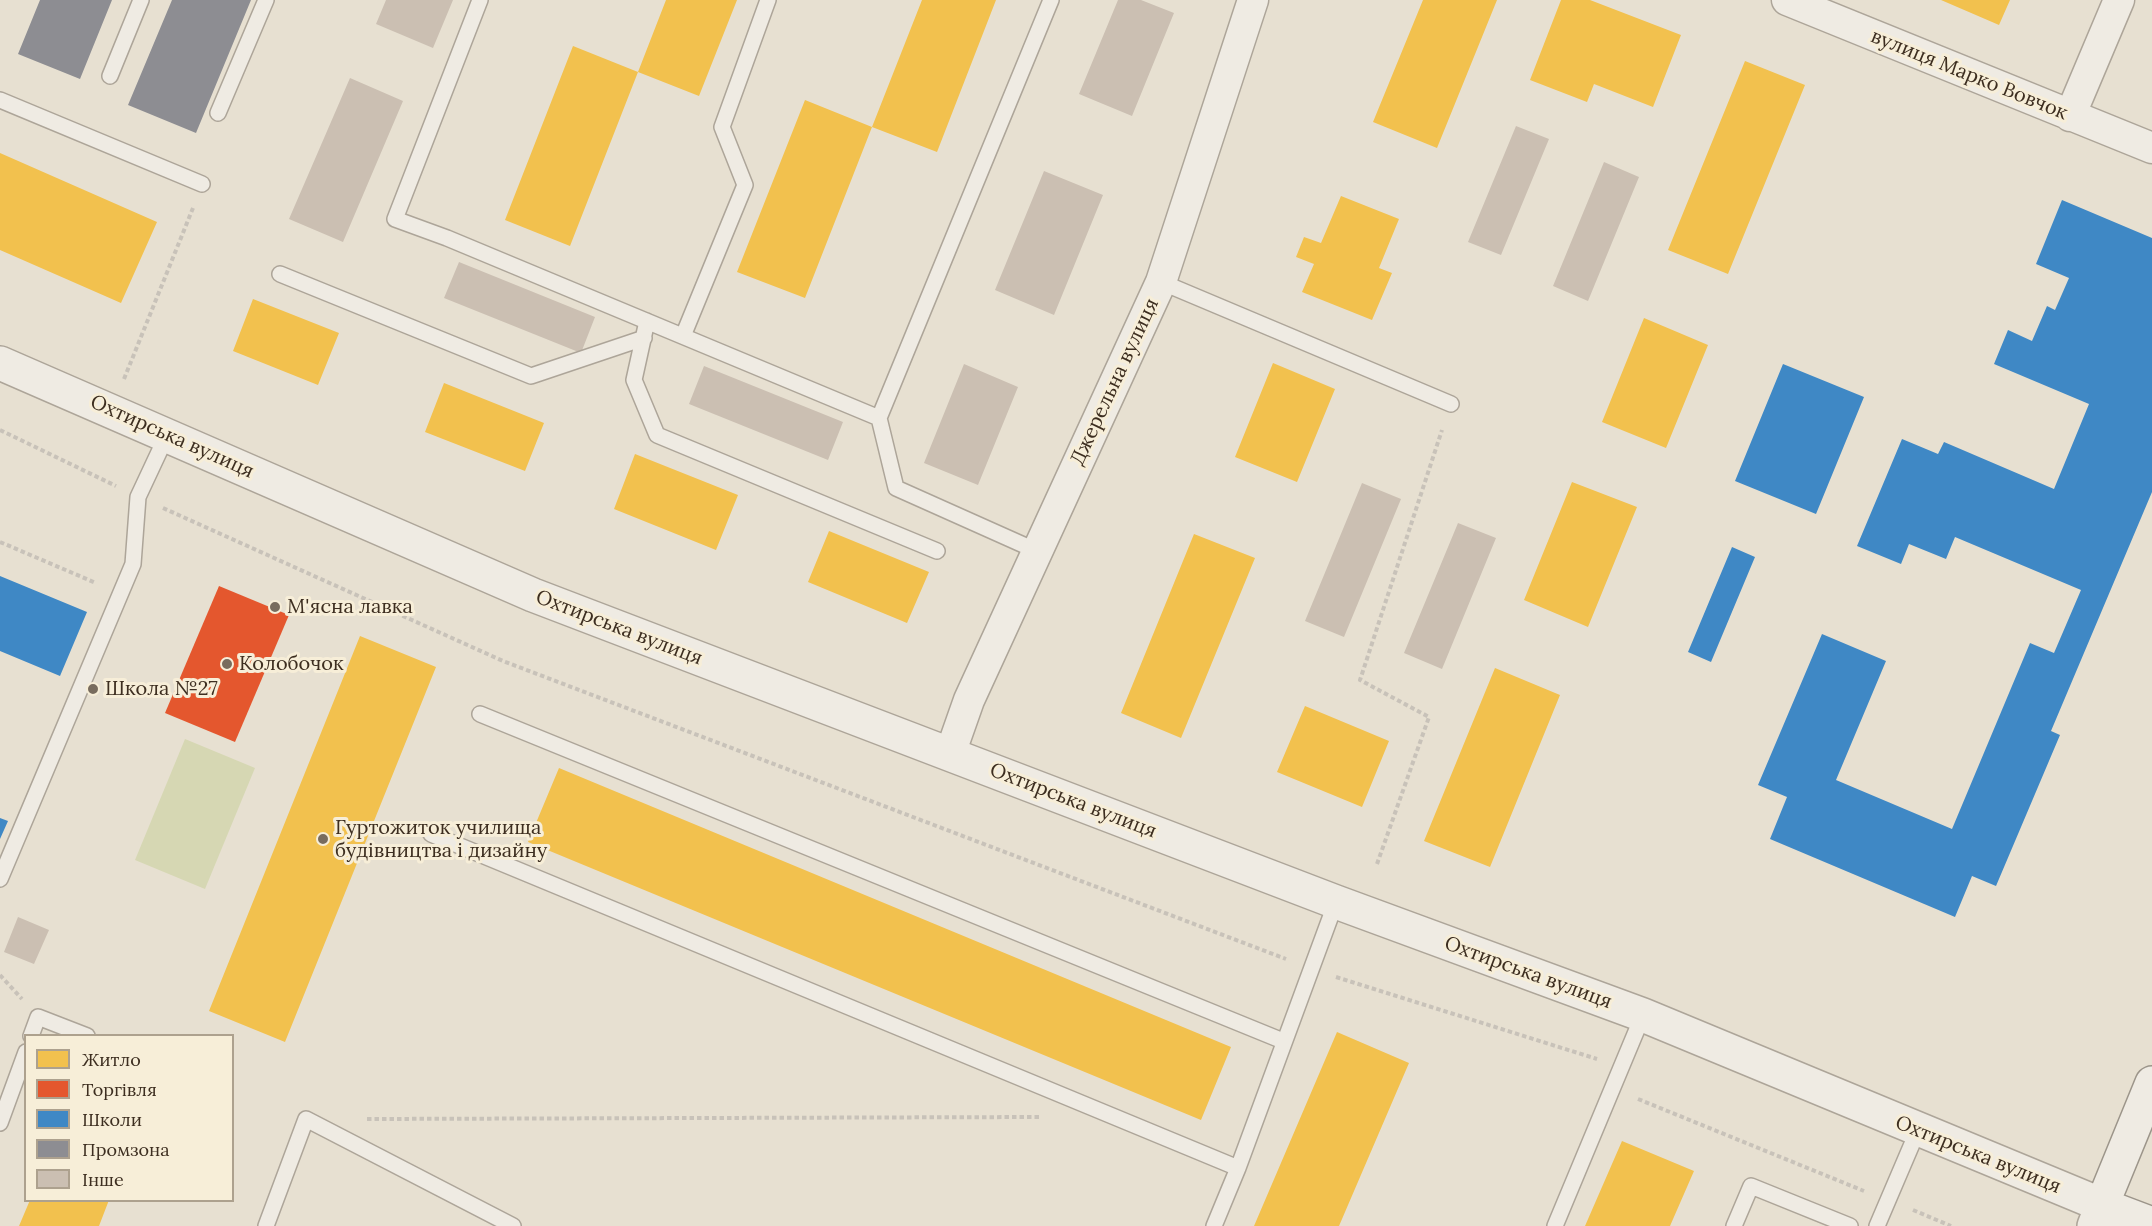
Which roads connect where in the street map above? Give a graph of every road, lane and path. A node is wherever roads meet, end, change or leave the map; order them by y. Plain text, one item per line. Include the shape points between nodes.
1 (141, 0) edge
2 (266, 0) edge
3 (480, 0) edge
4 (768, 0) edge
5 (1051, 0) edge
6 (1253, 0) edge
7 (1787, 0) edge
8 (2119, 0) edge
9 (110, 76) dead end
10 (0, 100) edge
11 (218, 113) dead end
12 (2070, 116) junction
13 (2152, 148) edge
14 (202, 184) joint
15 (280, 274) dead end
16 (1161, 282) junction
17 (647, 321) junction
18 (682, 336) junction
19 (644, 338) junction
20 (0, 363) edge
21 (1451, 404) joint
22 (109, 409) junction
23 (879, 418) junction
24 (0, 430) edge
25 (167, 435) junction
26 (138, 497) junction
27 (0, 542) edge
28 (937, 550) dead end
29 (1037, 550) junction
30 (120, 594) junction
31 (480, 714) dead end
32 (950, 754) junction
33 (431, 834) dead end
34 (1377, 864) dead end
35 (0, 879) edge
36 (1336, 902) junction
37 (1310, 968) junction
38 (1643, 1015) junction
39 (31, 1034) edge
40 (84, 1034) edge
41 (1283, 1041) junction
42 (24, 1057) edge
43 (1621, 1067) junction
44 (2152, 1083) edge
45 (1612, 1088) junction
46 (1043, 1117) dead end
47 (366, 1119) dead end
48 (0, 1123) edge
49 (1918, 1130) junction
50 (1238, 1168) junction
51 (1888, 1200) junction
52 (2098, 1215) edge
53 (2152, 1224) edge
54 (266, 1226) edge
55 (513, 1226) edge
56 (1214, 1226) edge
57 (1555, 1226) edge
58 (1734, 1226) edge
59 (1850, 1226) edge
60 (1877, 1226) edge
61 (1951, 1226) edge

1 - 9 lane
2 - 11 lane
3 - 17 lane via 395,219
4 - 18 lane via 722,127 745,185
5 - 23 lane
6 - 16 street, Джерельна вулиця
7 - 12 street, вулиця Марко Вовчок
8 - 12 street
10 - 14 lane
12 - 13 street, вулиця Марко Вовчок
14 - 22 path
15 - 19 lane via 531,376
16 - 21 lane
16 - 29 street, Джерельна вулиця
17 - 18 lane
17 - 19 lane
18 - 23 lane
19 - 28 lane via 634,380 657,435
20 - 22 street, Охтирська вулиця
21 - 34 path via 1360,680 1429,717
22 - 25 street, Охтирська вулиця
23 - 29 lane via 896,488
24 - 26 path
25 - 26 lane
25 - 32 street, Охтирська вулиця via 533,595
26 - 30 lane via 133,564
26 - 37 path via 502,662
27 - 30 path
29 - 32 street, Джерельна вулиця via 969,700
30 - 35 lane
31 - 41 lane
32 - 36 street, Охтирська вулиця
33 - 50 lane
36 - 37 lane
36 - 38 street, Охтирська вулиця
37 - 41 lane
37 - 43 path
38 - 43 lane
38 - 49 street, Охтирська вулиця
39 - 40 lane via 38,1017
41 - 50 lane
42 - 48 lane
43 - 45 lane
44 - 52 street
45 - 51 path
45 - 57 lane
46 - 47 path
49 - 51 lane
49 - 52 street, Охтирська вулиця
50 - 56 lane
51 - 60 lane
51 - 61 path
52 - 53 street, Охтирська вулиця
54 - 55 lane via 306,1119
58 - 59 lane via 1751,1186

